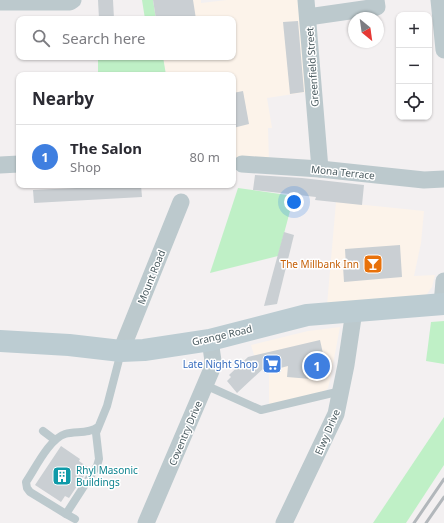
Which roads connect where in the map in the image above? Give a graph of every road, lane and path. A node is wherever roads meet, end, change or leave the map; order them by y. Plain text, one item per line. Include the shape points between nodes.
1 (73, 0) edge
2 (306, 0) edge
3 (376, 0) edge
4 (439, 0) edge
5 (0, 2) edge
6 (308, 17) junction
7 (444, 50) edge
8 (16, 164) edge
9 (242, 164) dead end
10 (0, 165) edge
11 (320, 169) junction
12 (444, 179) edge
13 (181, 202) dead end
14 (444, 281) edge
15 (443, 304) edge
16 (354, 311) junction
17 (210, 340) junction
18 (0, 341) edge
19 (121, 351) junction
20 (205, 385) junction
21 (341, 391) junction
22 (98, 427) junction
23 (43, 431) dead end
24 (55, 440) junction
25 (66, 514) junction
26 (75, 520) dead end
27 (146, 523) edge
28 (284, 523) edge

1 - 5 street
2 - 6 street
3 - 6 street, Greenfield Street via 377,7
4 - 7 street
6 - 11 street, Greenfield Street
8 - 10 street
9 - 11 street, Mona Terrace
11 - 12 street, Mona Terrace via 424,180
13 - 19 street, Mount Road
14 - 15 street
15 - 16 main road, Grange Road
16 - 17 main road, Grange Road via 307,315
16 - 21 street, Elwy Drive
17 - 19 main road, Grange Road
17 - 20 street, Coventry Drive via 213,361
18 - 19 main road, Grange Road
19 - 22 lane via 107,406
20 - 21 lane via 261,410
20 - 27 street, Coventry Drive
21 - 28 street, Elwy Drive via 336,414
22 - 24 lane via 94,430 64,434
22 - 25 lane via 97,466
23 - 24 lane
24 - 25 lane via 26,482 30,492
25 - 26 lane

